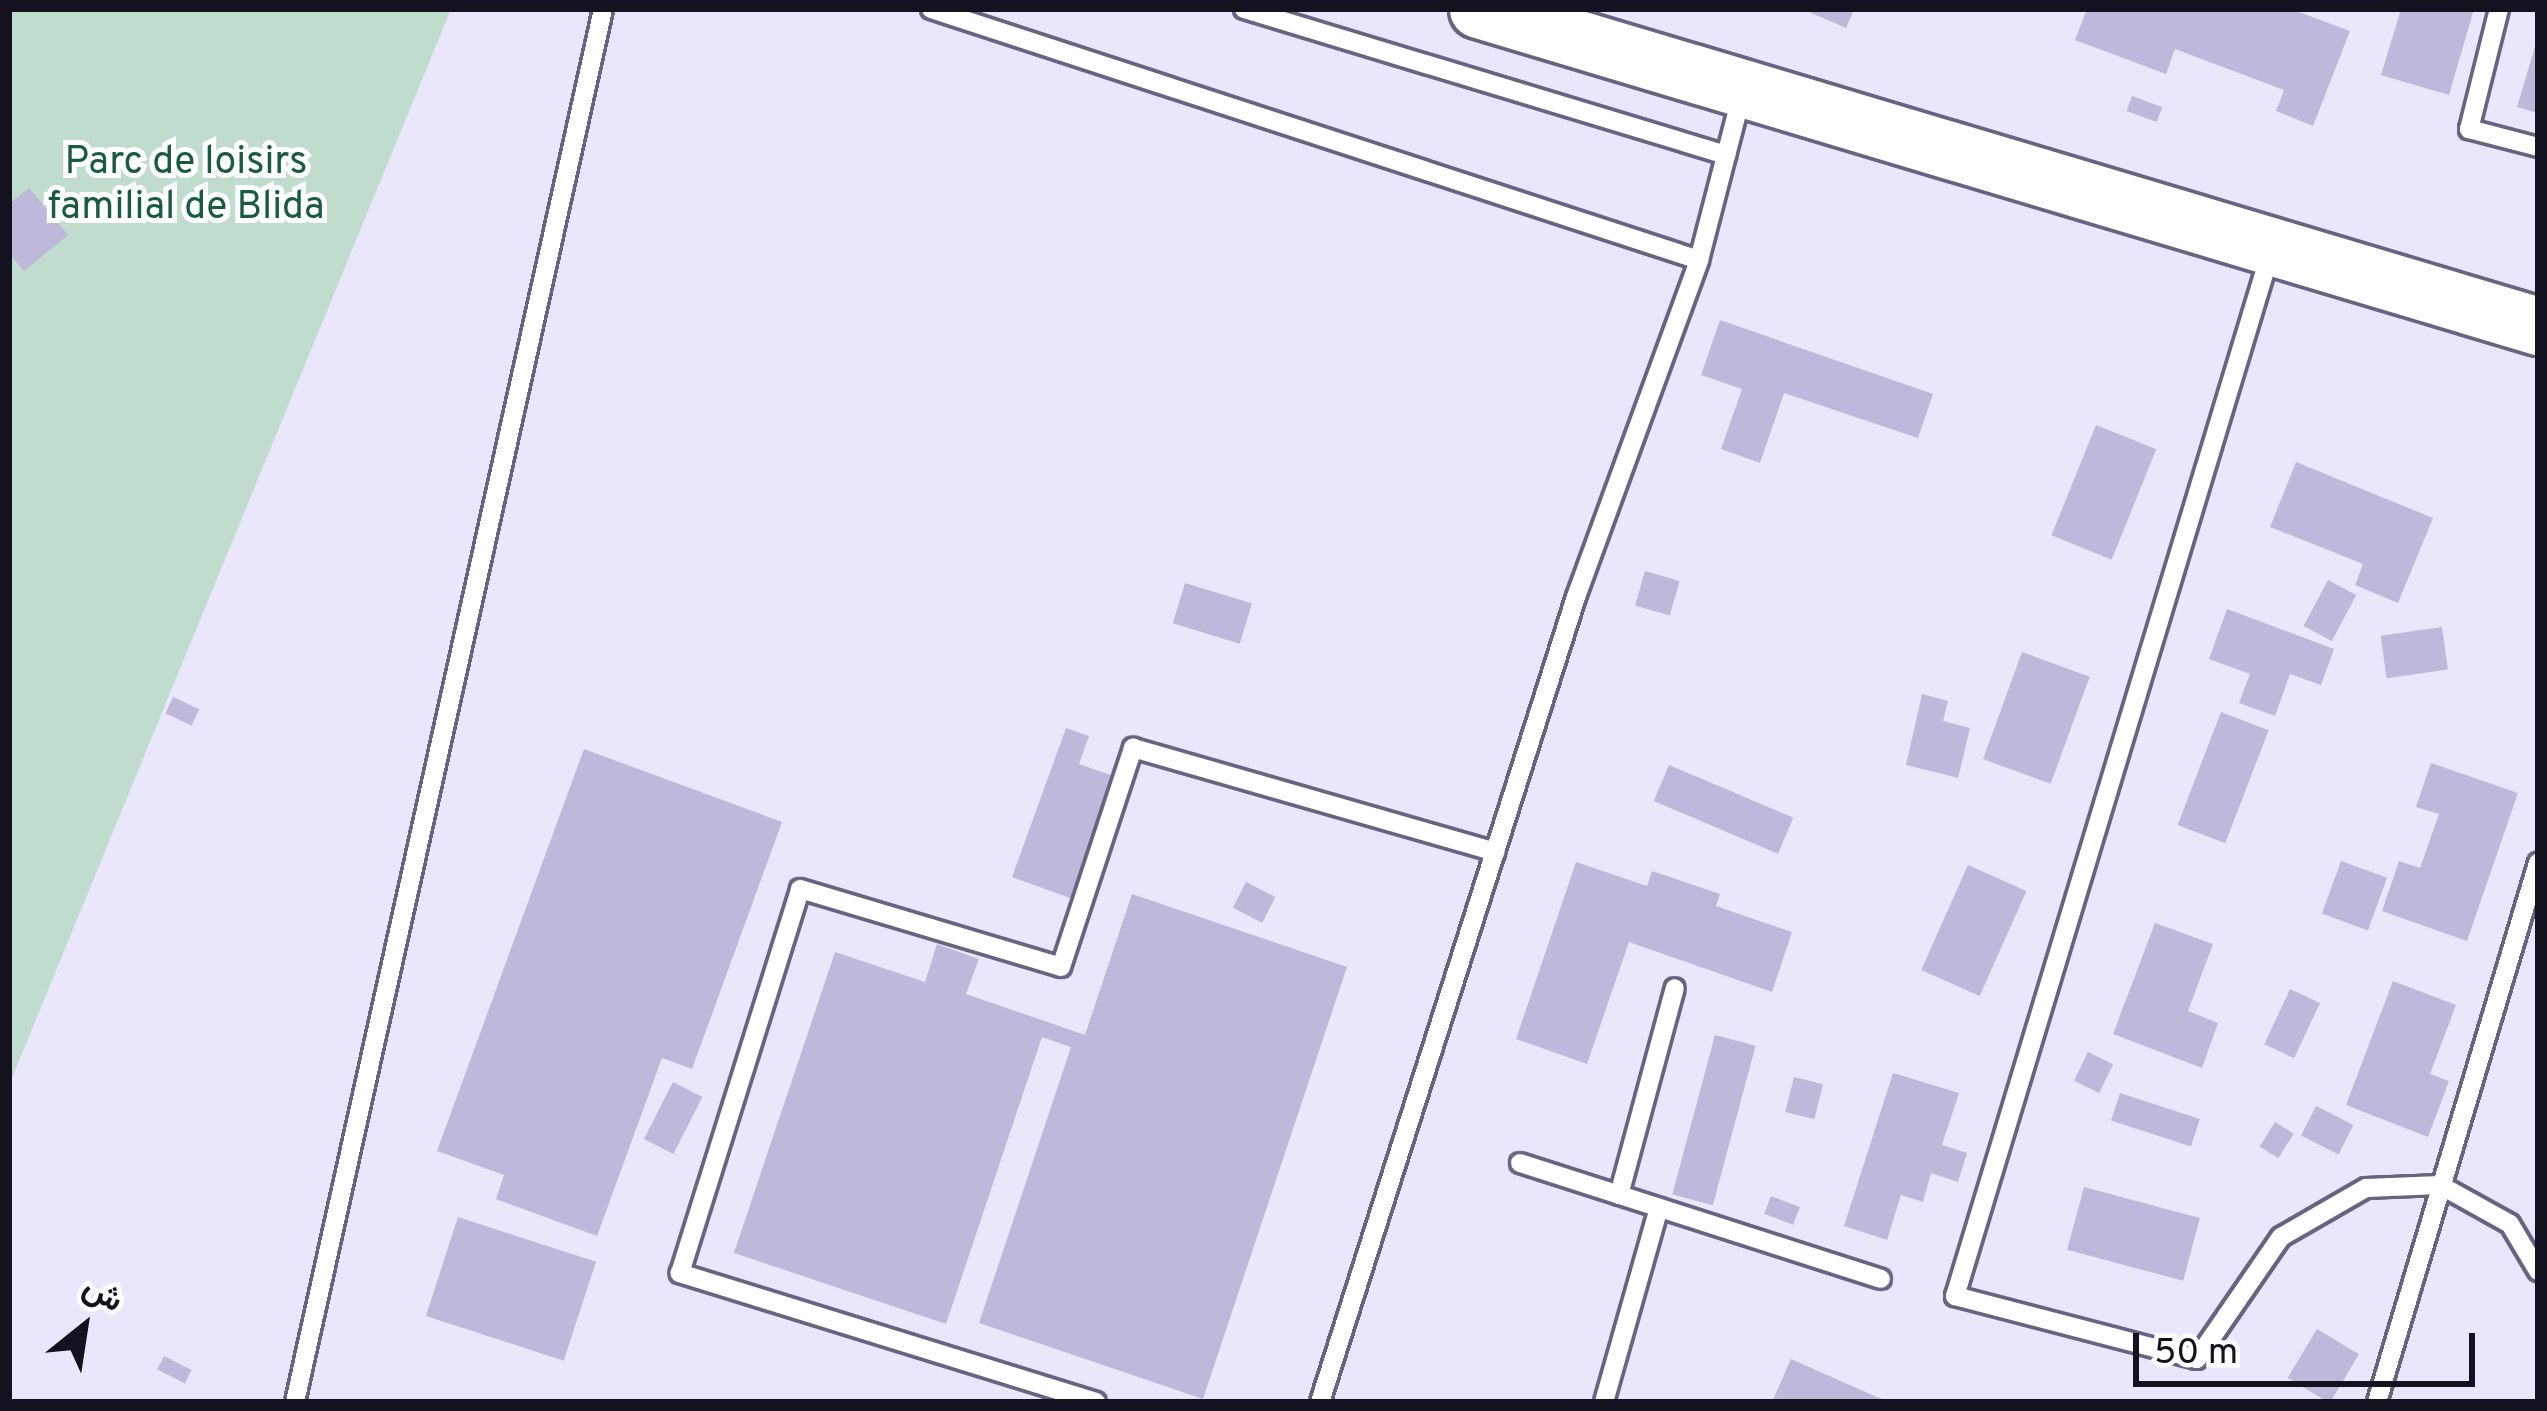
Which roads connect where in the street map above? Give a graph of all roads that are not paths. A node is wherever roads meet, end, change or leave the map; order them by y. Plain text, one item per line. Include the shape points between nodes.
1 (603, 9) edge
2 (932, 9) edge
3 (1244, 9) edge
4 (1478, 9) edge
5 (1566, 9) edge
6 (2498, 9) edge
7 (1743, 89) junction
8 (2538, 147) edge
9 (1726, 155) junction
10 (2272, 246) junction
11 (1700, 260) junction
12 (2538, 301) edge
13 (2538, 326) edge
14 (1495, 853) junction
15 (2538, 863) edge
16 (1675, 988) dead end
17 (1520, 1162) dead end
18 (2440, 1185) junction
19 (1619, 1195) junction
20 (1659, 1208) junction
21 (2538, 1271) edge
22 (1881, 1280) dead end
23 (295, 1402) edge
24 (1096, 1402) edge
25 (1320, 1402) edge
26 (1604, 1402) edge
27 (2377, 1402) edge

1 - 23 lane
2 - 11 lane
3 - 9 lane
4 - 7 main road
5 - 12 main road
6 - 8 lane via 2468,129
7 - 9 lane
7 - 10 main road
9 - 11 lane
10 - 13 main road
10 - 18 lane via 1955,1296 2197,1359 2281,1237 2366,1188
11 - 14 lane via 1576,597
14 - 24 lane via 1133,748 1061,967 800,889 680,1274
14 - 25 lane
15 - 18 lane
16 - 19 lane
17 - 19 lane
18 - 21 lane via 2510,1224
18 - 27 lane
19 - 20 lane
20 - 22 lane
20 - 26 lane

